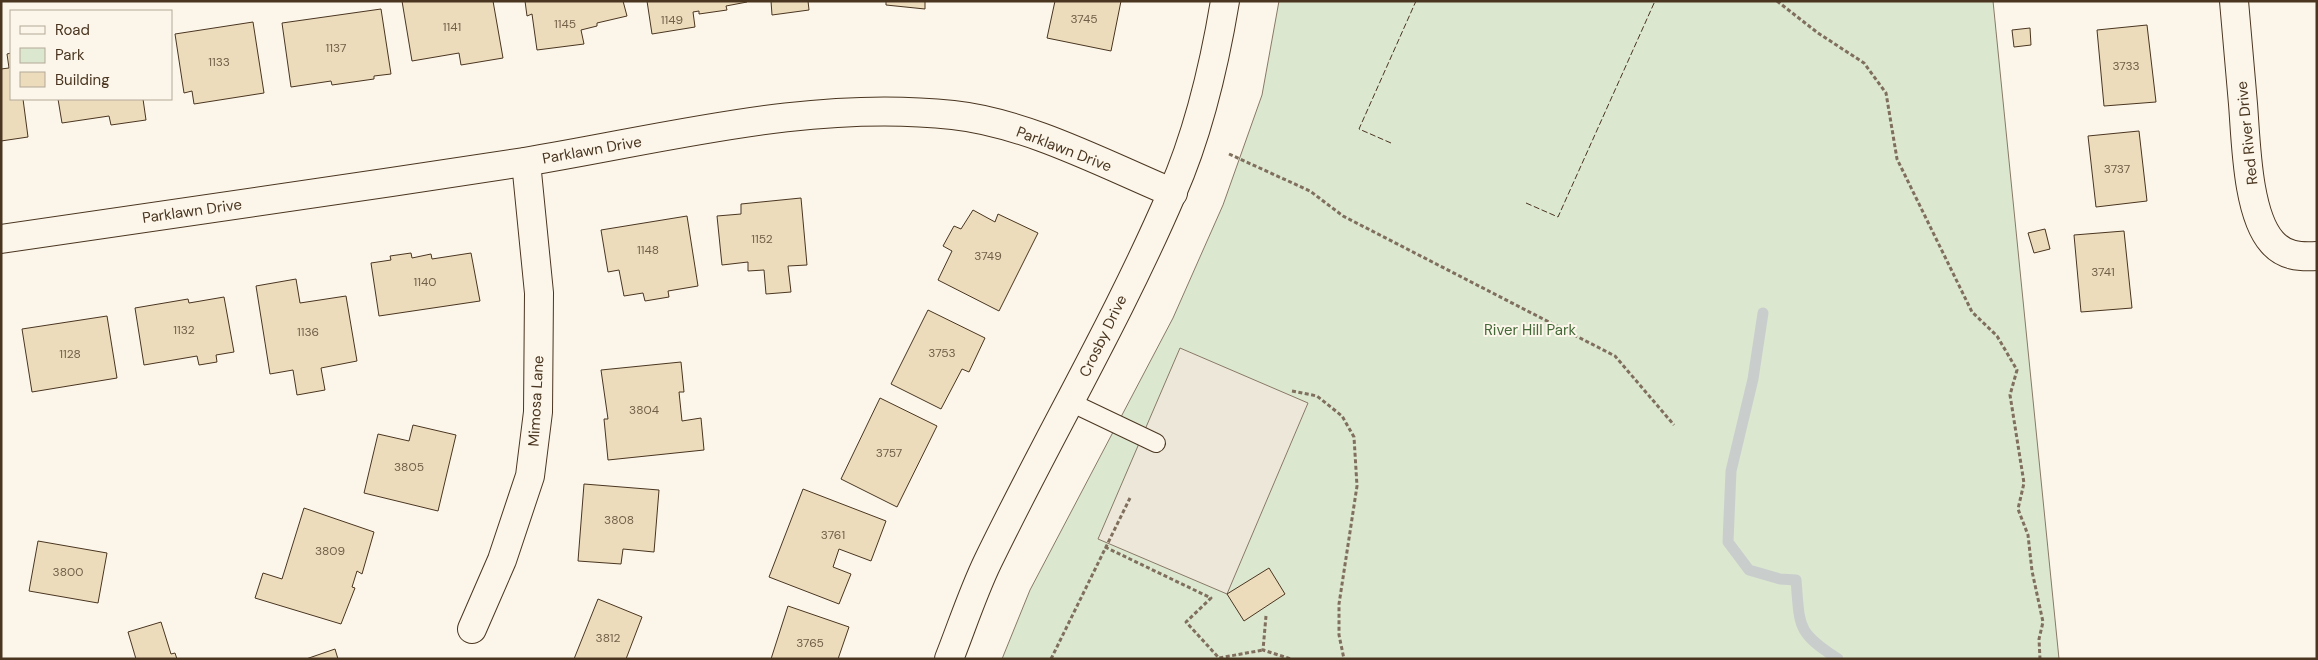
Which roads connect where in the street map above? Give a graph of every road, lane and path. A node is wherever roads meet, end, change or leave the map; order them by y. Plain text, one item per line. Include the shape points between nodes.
1 (1225, 1) edge
2 (1778, 1) edge
3 (2234, 1) edge
4 (1229, 154) dead end
5 (526, 162) junction
6 (1173, 193) junction
7 (1, 239) edge
8 (2317, 256) edge
9 (1292, 391) dead end
10 (1070, 402) junction
11 (1674, 425) dead end
12 (1156, 442) dead end
13 (1130, 498) dead end
14 (1105, 548) junction
15 (1266, 616) dead end
16 (472, 629) dead end
17 (1263, 650) junction
18 (949, 659) edge
19 (1051, 659) edge
20 (1291, 659) edge
21 (1344, 659) edge
22 (2040, 659) edge

1 - 6 street, Crosby Drive via 1216,54 1202,106
2 - 22 path via 1818,33 1864,63 1886,93 1897,160 1972,312 1997,336 2017,370 2010,395 2024,483 2018,509 2028,536 2044,622 2039,639
3 - 8 street, Red River Drive via 2250,181 2260,221 2271,241 2282,251 2298,257
4 - 11 path via 1310,191 1343,216 1615,356
5 - 6 street, Parklawn Drive via 810,115 884,110 956,115 1025,131
5 - 7 street, Parklawn Drive
5 - 16 street, Mimosa Lane via 539,293 538,412 530,476 502,560
6 - 10 street, Crosby Drive
9 - 21 path via 1317,396 1342,416 1354,437 1357,486 1339,604 1339,635
10 - 12 lane
10 - 18 street, Crosby Drive via 987,562
13 - 14 path
14 - 17 path via 1212,598 1186,622 1219,658
14 - 19 path
15 - 17 path
17 - 20 path

